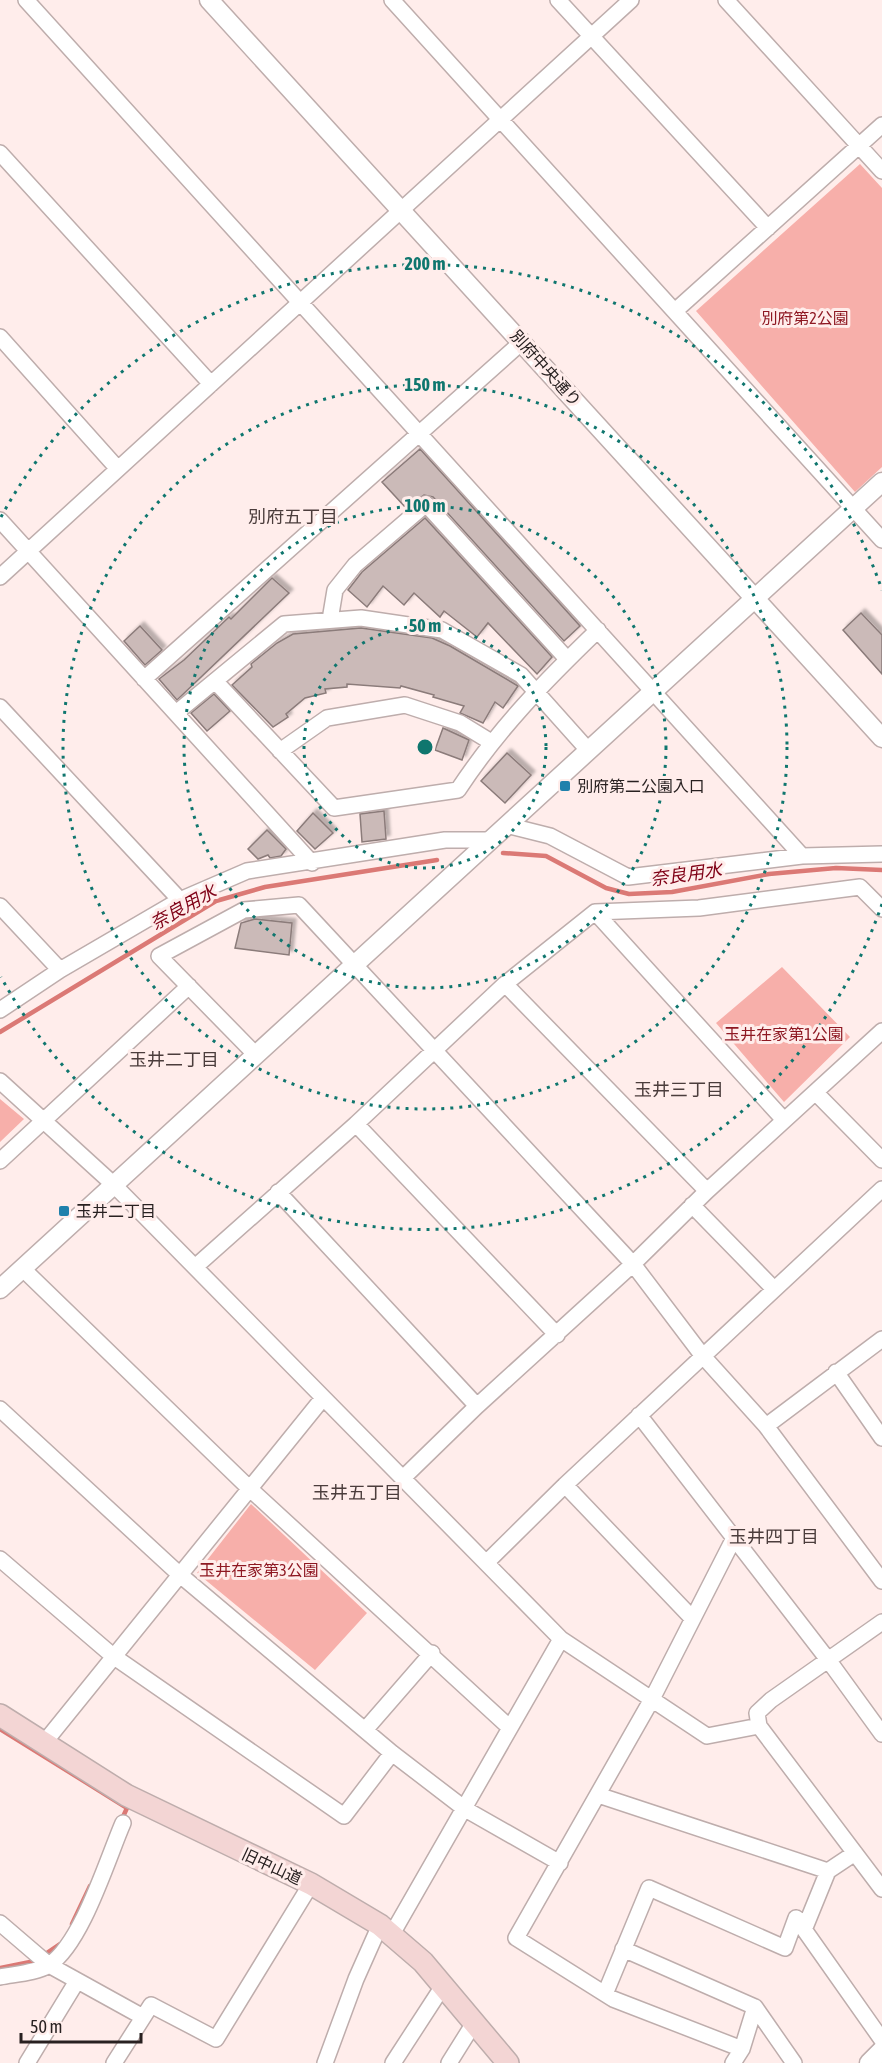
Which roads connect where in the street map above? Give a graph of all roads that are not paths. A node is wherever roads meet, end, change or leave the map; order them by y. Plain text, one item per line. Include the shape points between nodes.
1 (26, 0) edge
2 (208, 0) edge
3 (392, 0) edge
4 (558, 0) edge
5 (631, 0) edge
6 (726, 0) edge
7 (593, 37) junction
8 (500, 119) junction
9 (882, 125) edge
10 (859, 146) junction
11 (0, 153) edge
12 (882, 171) edge
13 (400, 212) junction
14 (768, 228) junction
15 (299, 304) junction
16 (675, 311) junction
17 (0, 338) edge
18 (523, 341) junction
19 (211, 384) junction
20 (418, 435) junction
21 (118, 469) junction
22 (882, 482) edge
23 (853, 508) junction
24 (0, 520) edge
25 (882, 540) edge
26 (28, 551) junction
27 (0, 577) edge
28 (754, 598) junction
29 (330, 620) junction
30 (598, 630) junction
31 (567, 659) junction
32 (144, 679) junction
33 (215, 681) junction
34 (535, 690) junction
35 (653, 690) junction
36 (0, 707) edge
37 (176, 713) junction
38 (882, 738) edge
39 (491, 742) junction
40 (588, 750) junction
41 (280, 751) junction
42 (506, 825) junction
43 (490, 840) junction
44 (882, 854) edge
45 (802, 856) junction
46 (312, 863) junction
47 (180, 900) junction
48 (0, 906) edge
49 (882, 909) edge
50 (595, 912) junction
51 (354, 962) junction
52 (60, 970) junction
53 (505, 984) junction
54 (189, 986) junction
55 (0, 1010) edge
56 (882, 1031) edge
57 (434, 1050) junction
58 (255, 1054) junction
59 (0, 1081) edge
60 (816, 1093) junction
61 (45, 1120) junction
62 (784, 1120) junction
63 (356, 1124) junction
64 (882, 1160) edge
65 (0, 1161) edge
66 (113, 1184) junction
67 (882, 1189) edge
68 (707, 1191) junction
69 (278, 1192) junction
70 (692, 1205) junction
71 (633, 1264) junction
72 (195, 1267) junction
73 (22, 1268) junction
74 (0, 1289) edge
75 (774, 1290) junction
76 (557, 1335) junction
77 (882, 1339) edge
78 (702, 1355) junction
79 (836, 1372) junction
80 (322, 1398) junction
81 (477, 1406) junction
82 (0, 1409) edge
83 (639, 1415) junction
84 (766, 1426) junction
85 (882, 1437) edge
86 (402, 1479) junction
87 (564, 1485) junction
88 (249, 1488) junction
89 (735, 1538) junction
90 (0, 1559) edge
91 (486, 1563) junction
92 (179, 1574) junction
93 (882, 1581) edge
94 (693, 1618) junction
95 (882, 1622) edge
96 (561, 1639) junction
97 (432, 1653) junction
98 (113, 1656) junction
99 (829, 1660) junction
100 (652, 1699) junction
101 (0, 1715) edge
102 (759, 1726) junction
103 (510, 1728) junction
104 (365, 1730) junction
105 (882, 1734) edge
106 (44, 1743) junction
107 (392, 1753) junction
108 (598, 1795) junction
109 (465, 1809) junction
110 (123, 1823) dead end
111 (855, 1853) junction
112 (560, 1863) junction
113 (828, 1871) junction
114 (310, 1884) junction
115 (882, 1889) edge
116 (796, 1918) junction
117 (0, 1923) edge
118 (386, 1930) junction
119 (623, 1949) junction
120 (49, 1965) junction
121 (0, 1977) edge
122 (77, 1981) junction
123 (443, 1986) junction
124 (605, 1994) junction
125 (755, 2007) junction
126 (143, 2017) junction
127 (474, 2023) junction
128 (882, 2040) edge
129 (742, 2049) junction
130 (882, 2050) edge
131 (27, 2063) edge
132 (114, 2063) edge
133 (325, 2063) edge
134 (393, 2063) edge
135 (449, 2063) edge
136 (508, 2063) edge
137 (733, 2063) edge
138 (794, 2063) edge
139 (869, 2063) edge

1 - 15 street
2 - 13 street, 別府中央通り
3 - 8 street
4 - 7 street
5 - 7 street
6 - 10 street
7 - 8 street
7 - 14 street
8 - 13 street
8 - 16 street
9 - 10 street
10 - 12 street
10 - 14 street
11 - 19 street
13 - 15 street
13 - 18 street, 別府中央通り
14 - 16 street
15 - 19 street
15 - 20 street
16 - 23 street
17 - 21 street
18 - 20 street
18 - 28 street, 別府中央通り
19 - 21 street
20 - 30 street
20 - 32 street
21 - 26 street
22 - 23 street
23 - 25 street
23 - 28 street
24 - 26 street
26 - 27 street
26 - 32 street
28 - 35 street
28 - 38 street, 別府中央通り
29 - 31 street via 336,590 355,564 426,504
29 - 33 street via 284,624
29 - 34 street via 361,618 442,630 521,675
30 - 31 street
30 - 35 street
31 - 34 street
32 - 37 street
33 - 37 street
33 - 41 street
34 - 39 street
34 - 40 street
35 - 40 street
35 - 45 street
36 - 47 street
37 - 46 street
39 - 41 street via 460,723 405,705 327,717
39 - 41 street via 458,790 334,808
40 - 42 street
42 - 43 street
42 - 45 street via 550,836 628,877
43 - 46 street via 445,840
43 - 51 street
44 - 45 street
46 - 47 street via 247,871
47 - 52 street
48 - 52 street
49 - 50 street via 860,886 699,908
50 - 53 street
50 - 62 street
51 - 54 street via 299,905 244,910 159,956
51 - 57 street
51 - 58 street
52 - 55 street
53 - 57 street
53 - 68 street
54 - 58 street
54 - 61 street
56 - 60 street
57 - 63 street
57 - 71 street
58 - 66 street
59 - 61 street
60 - 62 street
60 - 64 street
61 - 65 street
61 - 66 street
62 - 68 street
63 - 69 street
63 - 76 street
66 - 72 street
66 - 73 street
67 - 75 street
68 - 70 street
69 - 72 street
69 - 81 street
70 - 71 street
70 - 75 street
71 - 76 street
71 - 78 street
72 - 80 street
73 - 74 street
73 - 88 street
75 - 78 street
76 - 81 street
77 - 79 street
78 - 83 street
78 - 84 street
79 - 84 street
79 - 85 street
80 - 86 street
80 - 88 street
81 - 86 street
82 - 92 street
83 - 87 street
83 - 89 street
84 - 93 street
86 - 91 street
87 - 91 street
87 - 94 street
88 - 92 street
88 - 97 street
89 - 94 street
89 - 99 street
90 - 98 street
91 - 96 street
92 - 98 street
92 - 104 street
94 - 100 street
95 - 99 street
96 - 100 street
96 - 103 street
97 - 103 street
97 - 104 street
98 - 106 street
98 - 107 street via 344,1816
99 - 102 street via 757,1713
99 - 105 street
100 - 102 street via 707,1736
100 - 108 street
101 - 106 main road, 旧中山道
102 - 111 street
103 - 109 street
104 - 107 street
106 - 114 main road, 旧中山道 via 171,1820
107 - 109 street
108 - 112 street
108 - 113 street
109 - 112 street
109 - 118 street
110 - 120 street via 80,1925 67,1947
111 - 113 street
111 - 115 street
112 - 124 street via 516,1938
113 - 116 street via 807,1925
114 - 118 main road, 旧中山道
114 - 126 street via 216,2039 151,2005
116 - 119 street via 785,1948 649,1888
116 - 128 street
117 - 120 street
118 - 123 main road, 旧中山道 via 423,1962
118 - 133 street via 356,1979
119 - 124 street
119 - 125 street
120 - 121 street
120 - 122 street
122 - 126 street
122 - 131 street
123 - 127 main road, 旧中山道
123 - 134 street
124 - 129 street
125 - 129 street
125 - 138 street
126 - 132 street
127 - 135 street
127 - 136 main road, 旧中山道
129 - 137 street
130 - 139 street

